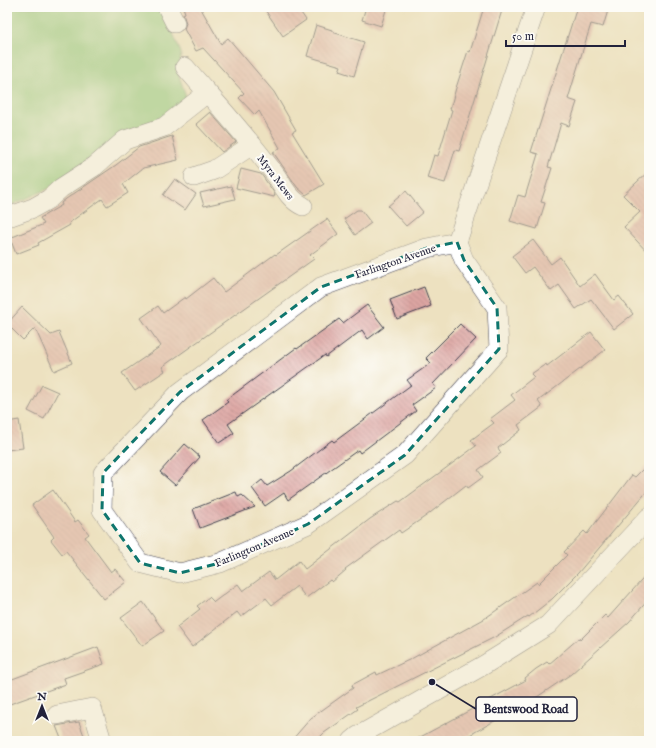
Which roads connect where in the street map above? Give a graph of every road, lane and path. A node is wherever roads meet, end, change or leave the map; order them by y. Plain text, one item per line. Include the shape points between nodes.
1 (536, 7) edge
2 (185, 67) dead end
3 (207, 93) junction
4 (252, 144) junction
5 (194, 178) dead end
6 (303, 206) dead end
7 (7, 214) edge
8 (457, 242) junction
9 (649, 517) edge
10 (57, 715) dead end
11 (102, 741) edge
12 (352, 741) edge

1 - 8 street
2 - 3 street, Myra Mews
3 - 4 street, Myra Mews
3 - 7 street via 164,127 125,140 95,166 60,188 49,199 11,216
4 - 5 street, Myra Mews via 214,170
4 - 6 street, Myra Mews via 293,200
8 - 8 street, Farlington Avenue via 464,260 497,308 499,349 405,455 308,524 220,563 180,573 140,562 102,510 103,473 180,392 321,287 427,248
9 - 12 street via 548,625
10 - 11 street via 92,708

